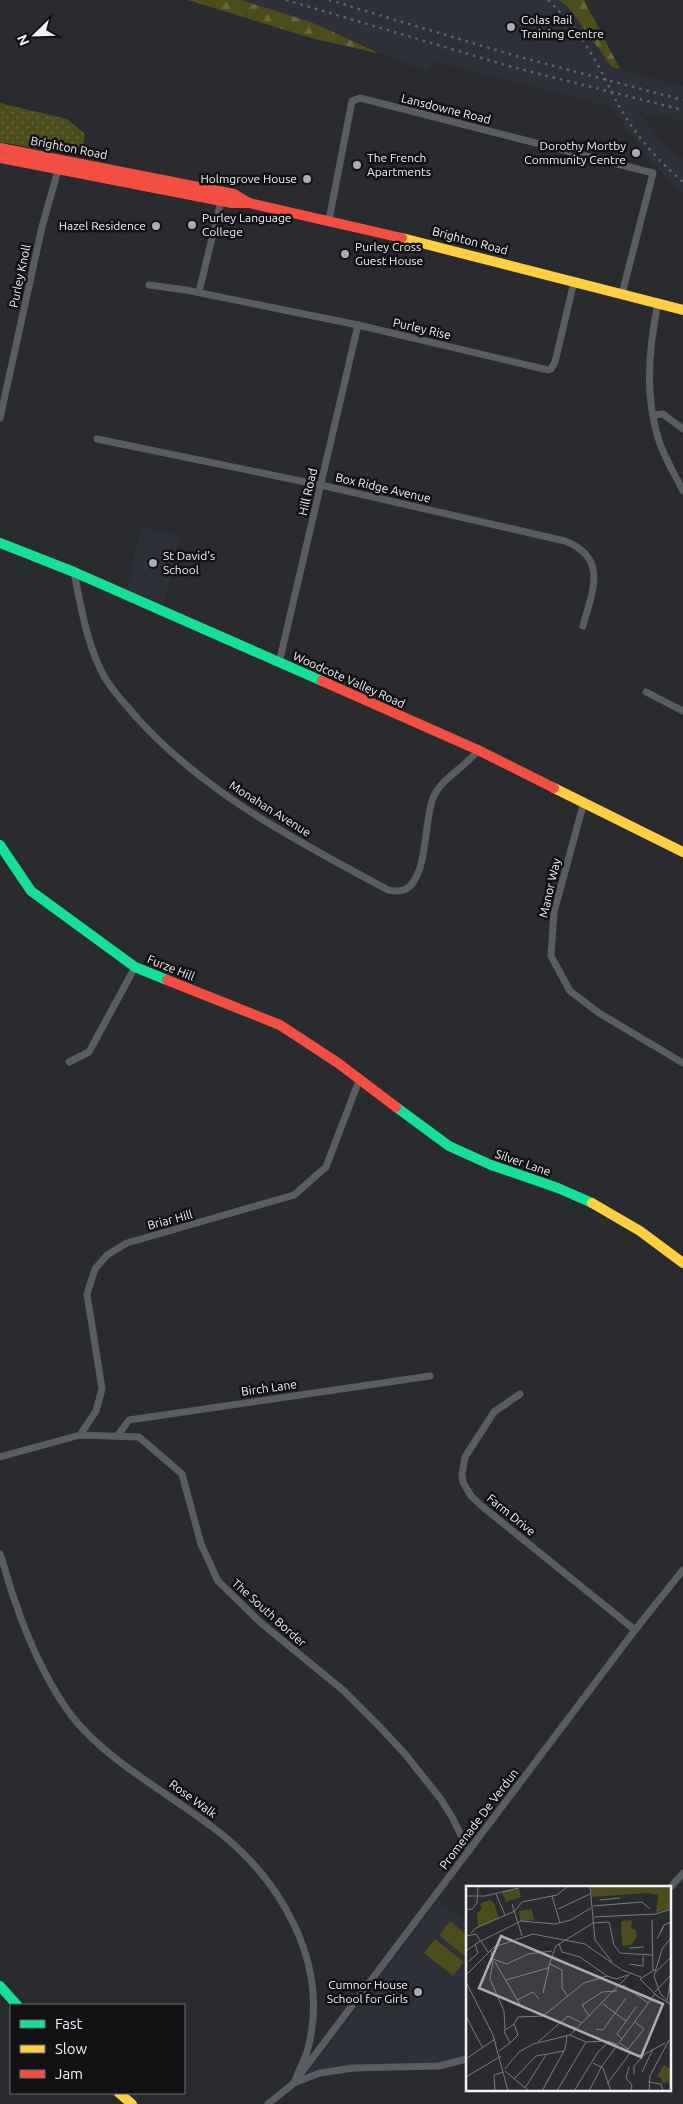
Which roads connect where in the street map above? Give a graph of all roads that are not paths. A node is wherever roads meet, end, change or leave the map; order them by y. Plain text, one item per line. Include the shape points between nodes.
1 (0, 148) edge
2 (0, 158) edge
3 (58, 170) junction
4 (221, 201) junction
5 (248, 203) junction
6 (328, 220) junction
7 (574, 282) junction
8 (149, 284) dead end
9 (199, 292) junction
10 (622, 294) junction
11 (658, 303) junction
12 (683, 310) edge
13 (358, 325) junction
14 (653, 415) junction
15 (0, 418) edge
16 (683, 428) edge
17 (98, 439) dead end
18 (320, 486) junction
19 (683, 491) edge
20 (0, 543) edge
21 (74, 572) junction
22 (583, 626) dead end
23 (279, 663) junction
24 (646, 692) dead end
25 (683, 711) edge
26 (478, 750) junction
27 (584, 802) junction
28 (0, 845) edge
29 (683, 852) edge
30 (135, 967) junction
31 (69, 1062) dead end
32 (683, 1063) edge
33 (360, 1078) junction
34 (683, 1263) edge
35 (430, 1376) dead end
36 (520, 1394) dead end
37 (80, 1435) junction
38 (118, 1435) junction
39 (0, 1457) edge
40 (0, 1554) edge
41 (683, 1570) edge
42 (635, 1630) junction
43 (469, 1851) junction
44 (683, 1872) edge
45 (670, 1888) edge
46 (0, 1986) edge
47 (16, 2004) edge
48 (466, 2059) edge
49 (294, 2083) junction
50 (120, 2094) edge
51 (132, 2104) edge
52 (268, 2104) edge

1 - 5 main road, Brighton Road via 234,194
2 - 3 main road, Brighton Road
3 - 4 main road, Brighton Road
3 - 15 street, Purley Knoll via 42,227
4 - 5 main road, Brighton Road
4 - 9 street
5 - 6 main road, Brighton Road
6 - 7 main road, Brighton Road
6 - 10 street, Lansdowne Road via 352,101 357,99 653,172
7 - 10 main road, Brighton Road
7 - 13 street, Purley Rise via 551,369
8 - 9 street, Purley Rise
9 - 13 street, Purley Rise
10 - 11 main road, Brighton Road
11 - 12 main road, Brighton Road
11 - 14 street via 652,330 650,368
13 - 18 street, Hill Road
14 - 16 street via 663,414
14 - 19 street via 661,447
17 - 18 street, Box Ridge Avenue
18 - 22 street, Box Ridge Avenue via 573,544 585,554 594,571 594,586
18 - 23 street, Hill Road
20 - 21 main road, Woodcote Valley Road
21 - 23 main road, Woodcote Valley Road
21 - 26 street, Monahan Avenue via 89,638 105,678 153,735 224,795 388,890 407,889 415,879 433,798 439,787
23 - 26 main road, Woodcote Valley Road
24 - 25 street
26 - 27 main road, Woodcote Valley Road
27 - 29 main road, Woodcote Valley Road
27 - 32 street, Manor Way via 554,912 551,956 570,992
28 - 30 main road, Furze Hill via 32,892
30 - 31 street via 89,1052
30 - 33 main road, Furze Hill via 280,1025
33 - 34 main road, Silver Lane via 449,1146 602,1207
33 - 37 street, Briar Hill via 326,1167 294,1195 127,1243 107,1255 95,1269 87,1294 102,1389 96,1411
35 - 38 street, Birch Lane via 129,1420
36 - 42 street, Farm Drive via 494,1412 465,1457 462,1474 466,1490
37 - 38 street, The South Border
37 - 39 street, The South Border
38 - 43 street, The South Border via 139,1437 182,1474 201,1544 218,1581 260,1622 344,1691 379,1726 436,1792
40 - 49 street, Rose Walk via 30,1641 56,1690 81,1727 233,1845 264,1877 293,1921 302,1941 313,1998 306,2052
41 - 42 street, Promenade De Verdun
42 - 43 street, Promenade De Verdun
43 - 49 street, Promenade De Verdun
44 - 45 street
46 - 47 main road
48 - 49 street via 439,2066 353,2068 320,2073
49 - 52 street
50 - 51 main road

